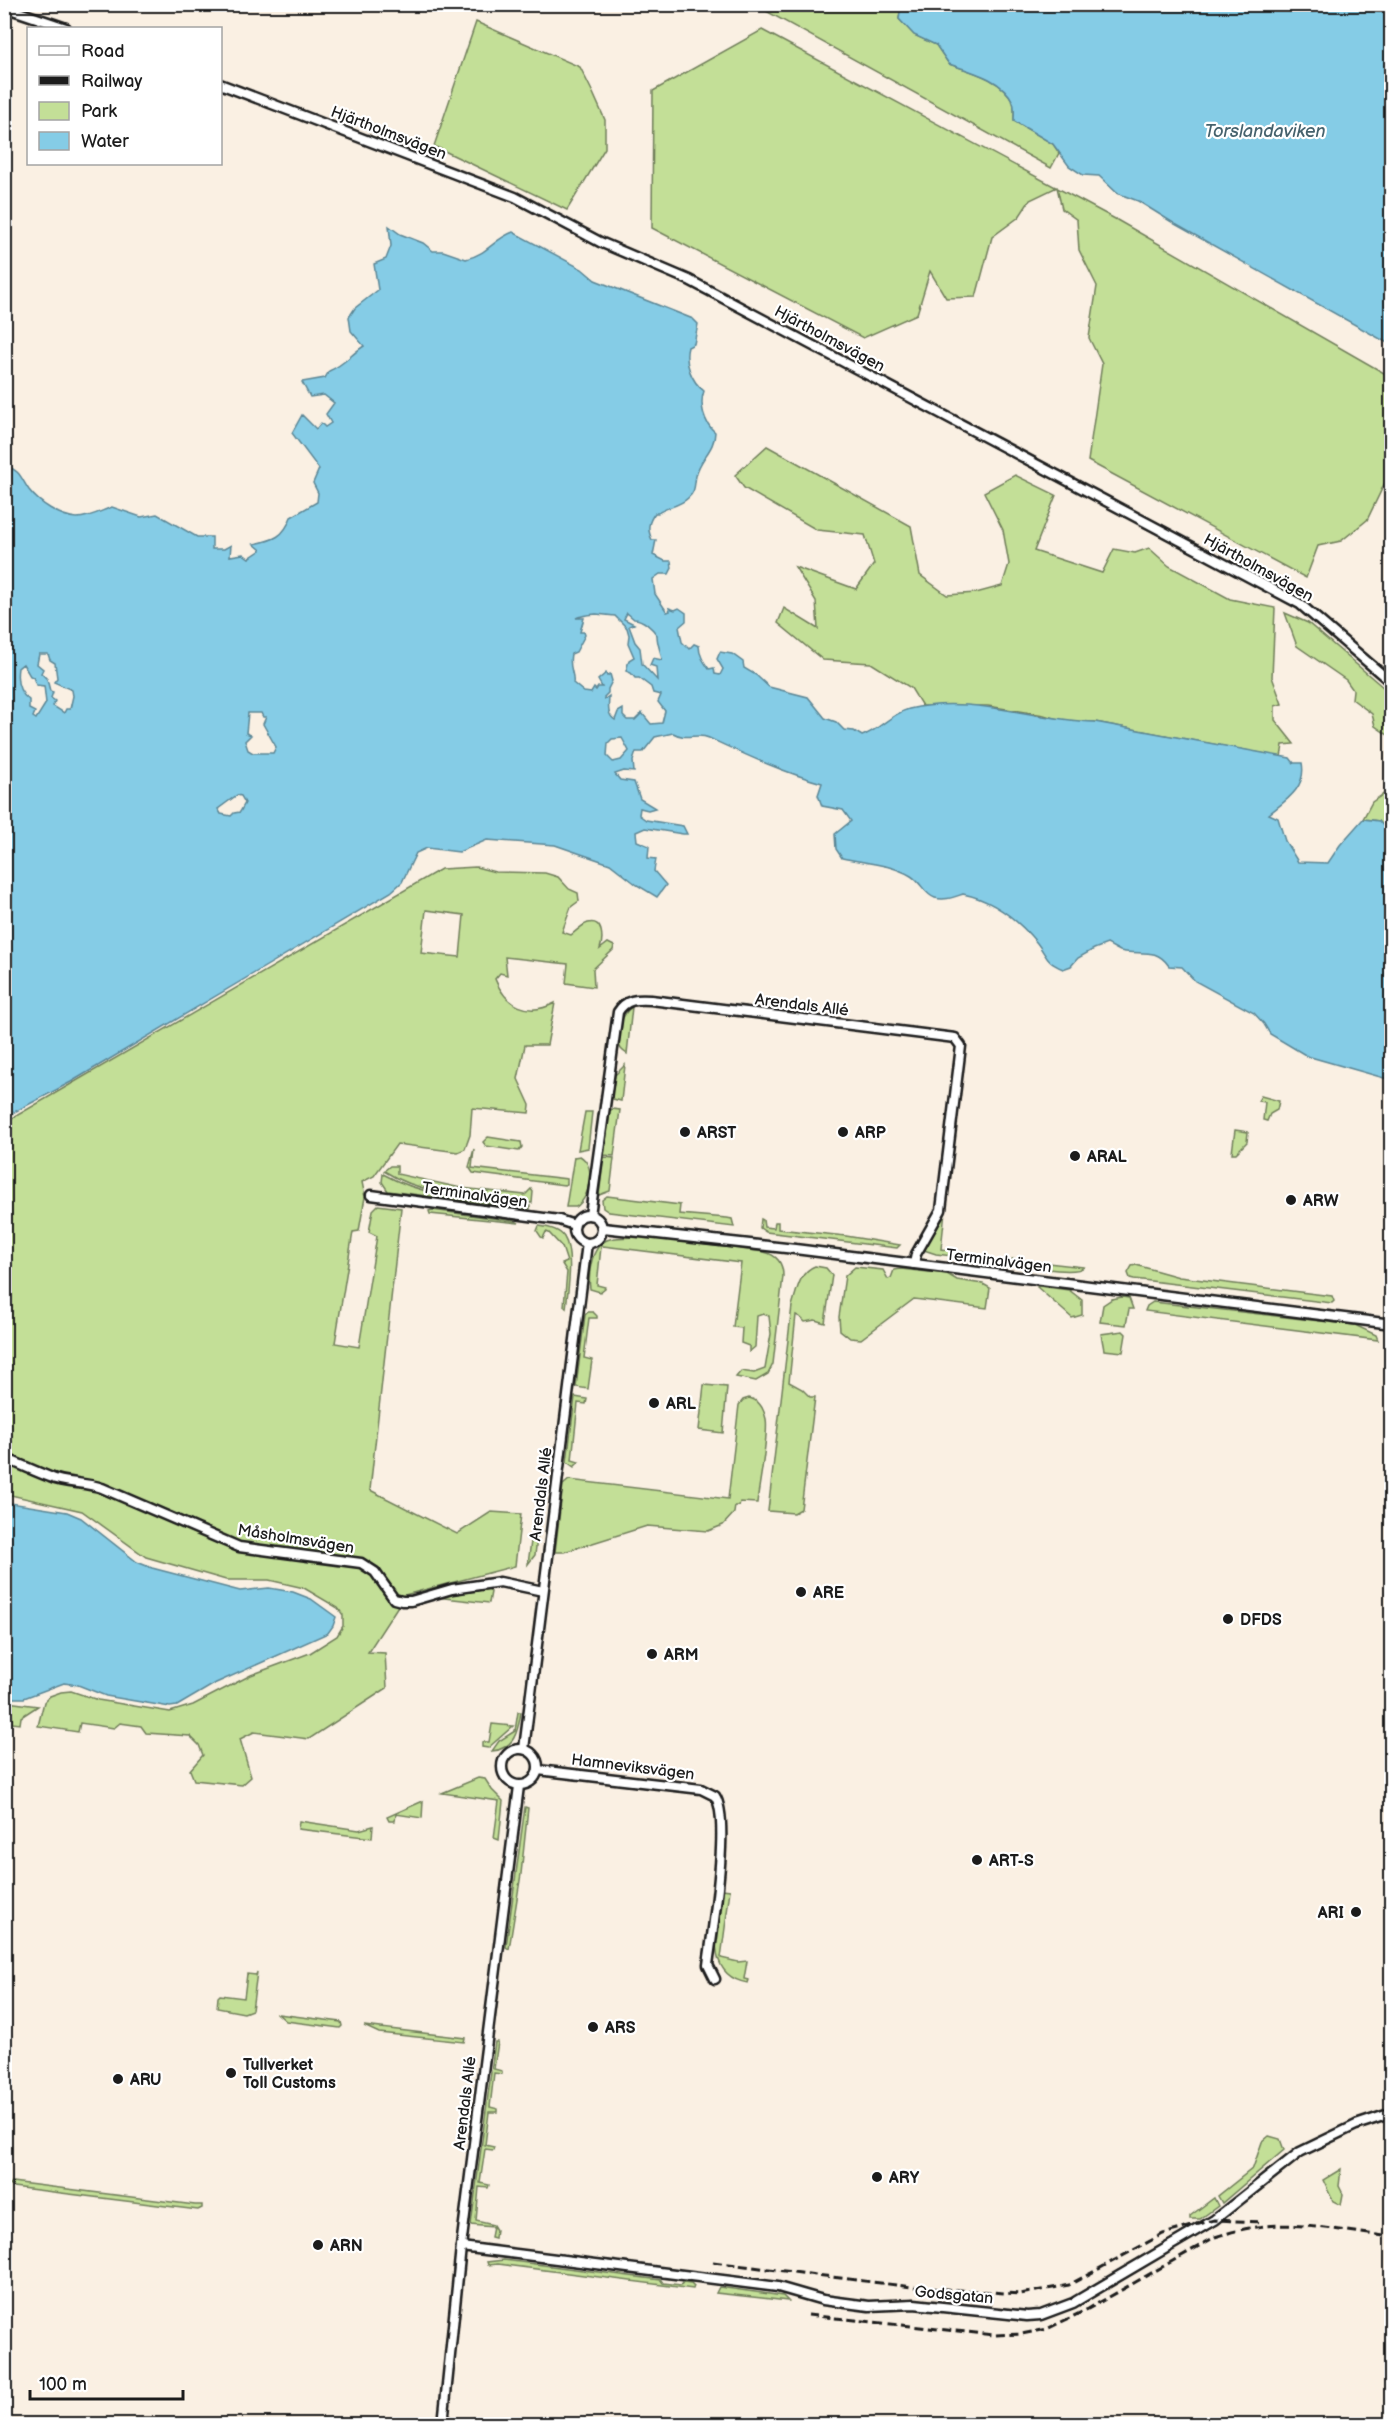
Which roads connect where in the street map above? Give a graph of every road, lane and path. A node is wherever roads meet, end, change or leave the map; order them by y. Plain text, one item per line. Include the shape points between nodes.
1 (4, 7) edge
2 (63, 27) edge
3 (222, 85) edge
4 (1392, 683) edge
5 (371, 1195) dead end
6 (590, 1215) junction
7 (574, 1225) junction
8 (603, 1228) junction
9 (587, 1243) junction
10 (914, 1264) junction
11 (1392, 1324) edge
12 (4, 1458) edge
13 (543, 1591) junction
14 (524, 1749) junction
15 (538, 1770) junction
16 (519, 1786) junction
17 (715, 1979) dead end
18 (1392, 2113) edge
19 (461, 2247) junction
20 (442, 2424) edge

1 - 2 street
3 - 4 street, Hjärtholmsvägen via 515,197 600,242 689,280 1300,604
5 - 7 street, Terminalvägen
6 - 7 street via 579,1217
6 - 8 street via 599,1219
6 - 10 street, Arendals Allé via 618,1012 631,1000 955,1038 961,1046 941,1210
7 - 9 street via 576,1237
8 - 9 street via 598,1240
8 - 10 street, Terminalvägen
9 - 13 street, Arendals Allé
10 - 11 street, Terminalvägen
12 - 13 street, Måsholmsvägen via 51,1478 89,1483 239,1546 361,1563 375,1572 394,1599 402,1601 500,1582
13 - 14 street, Arendals Allé
14 - 15 street via 536,1757
14 - 16 street via 510,1752 502,1765 506,1779
15 - 16 street via 532,1782
15 - 17 street, Hamneviksvägen via 675,1786 716,1796 721,1810 722,1839 708,1965
16 - 19 street, Arendals Allé
18 - 19 street, Godsgatan via 1300,2152 1195,2233 1073,2303 1041,2315 914,2304 869,2306 823,2300 778,2287
19 - 20 street, Arendals Allé

